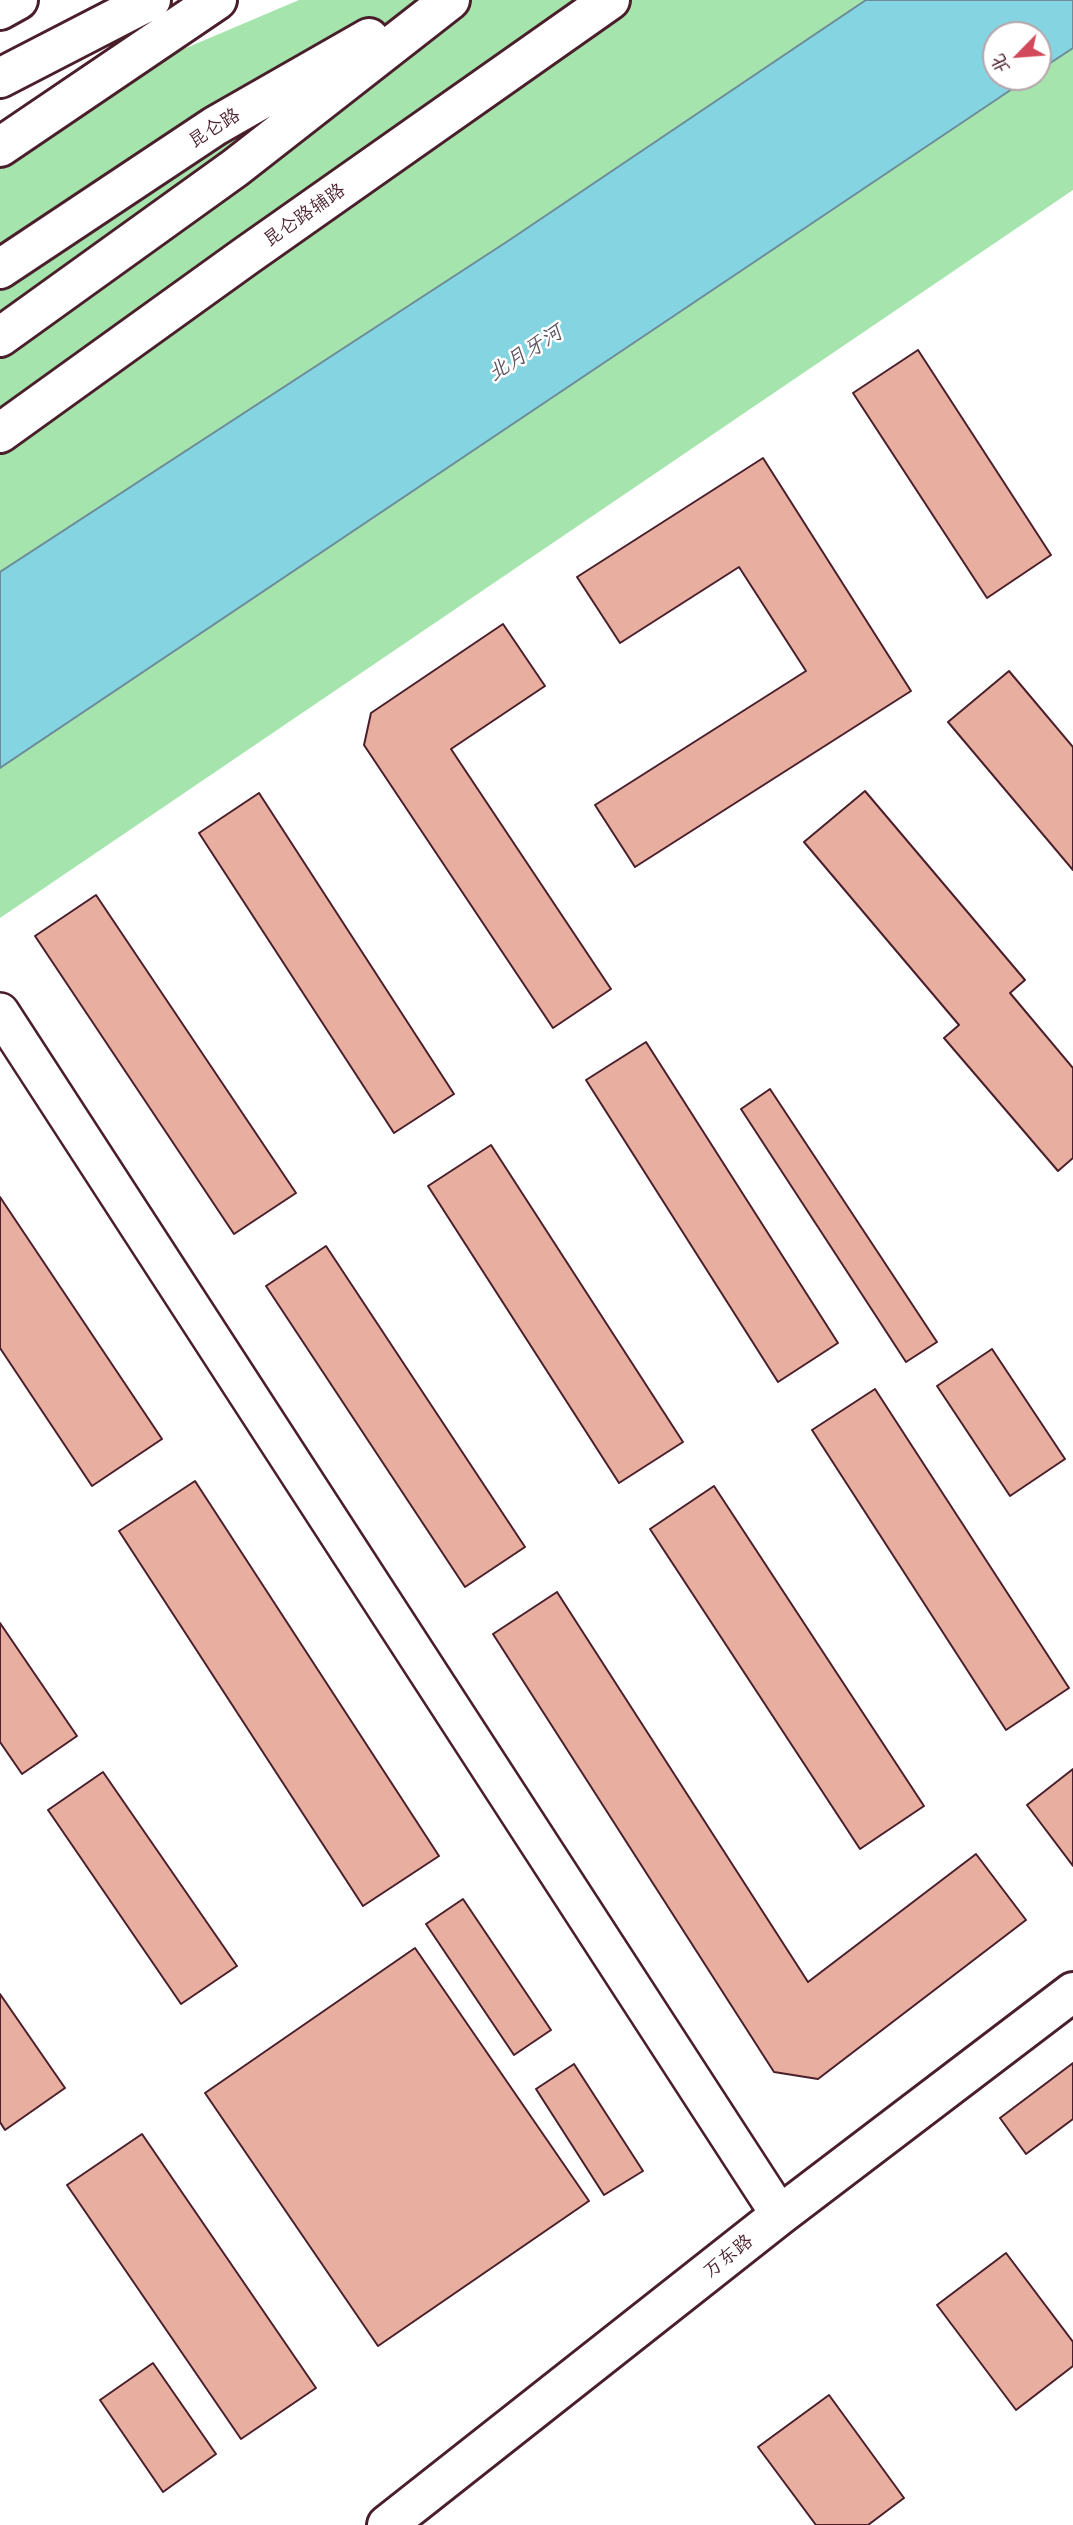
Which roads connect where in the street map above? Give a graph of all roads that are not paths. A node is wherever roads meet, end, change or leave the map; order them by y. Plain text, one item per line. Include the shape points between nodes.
1 (18, 0) edge
2 (151, 0) edge
3 (217, 0) edge
4 (435, 0) edge
5 (450, 0) edge
6 (610, 0) edge
7 (0, 10) edge
8 (0, 78) edge
9 (0, 147) edge
10 (0, 269) edge
11 (0, 337) edge
12 (0, 433) edge
13 (0, 1012) edge
14 (1073, 1992) edge
15 (780, 2216) junction
16 (387, 2525) edge

1 - 7 main road
2 - 8 main road
3 - 9 main road
4 - 10 main road, 昆仑路 via 215,126
5 - 11 main road via 235,168
6 - 12 main road, 昆仑路辅路
13 - 15 street
14 - 15 main road, 万东路
15 - 16 main road, 万东路

